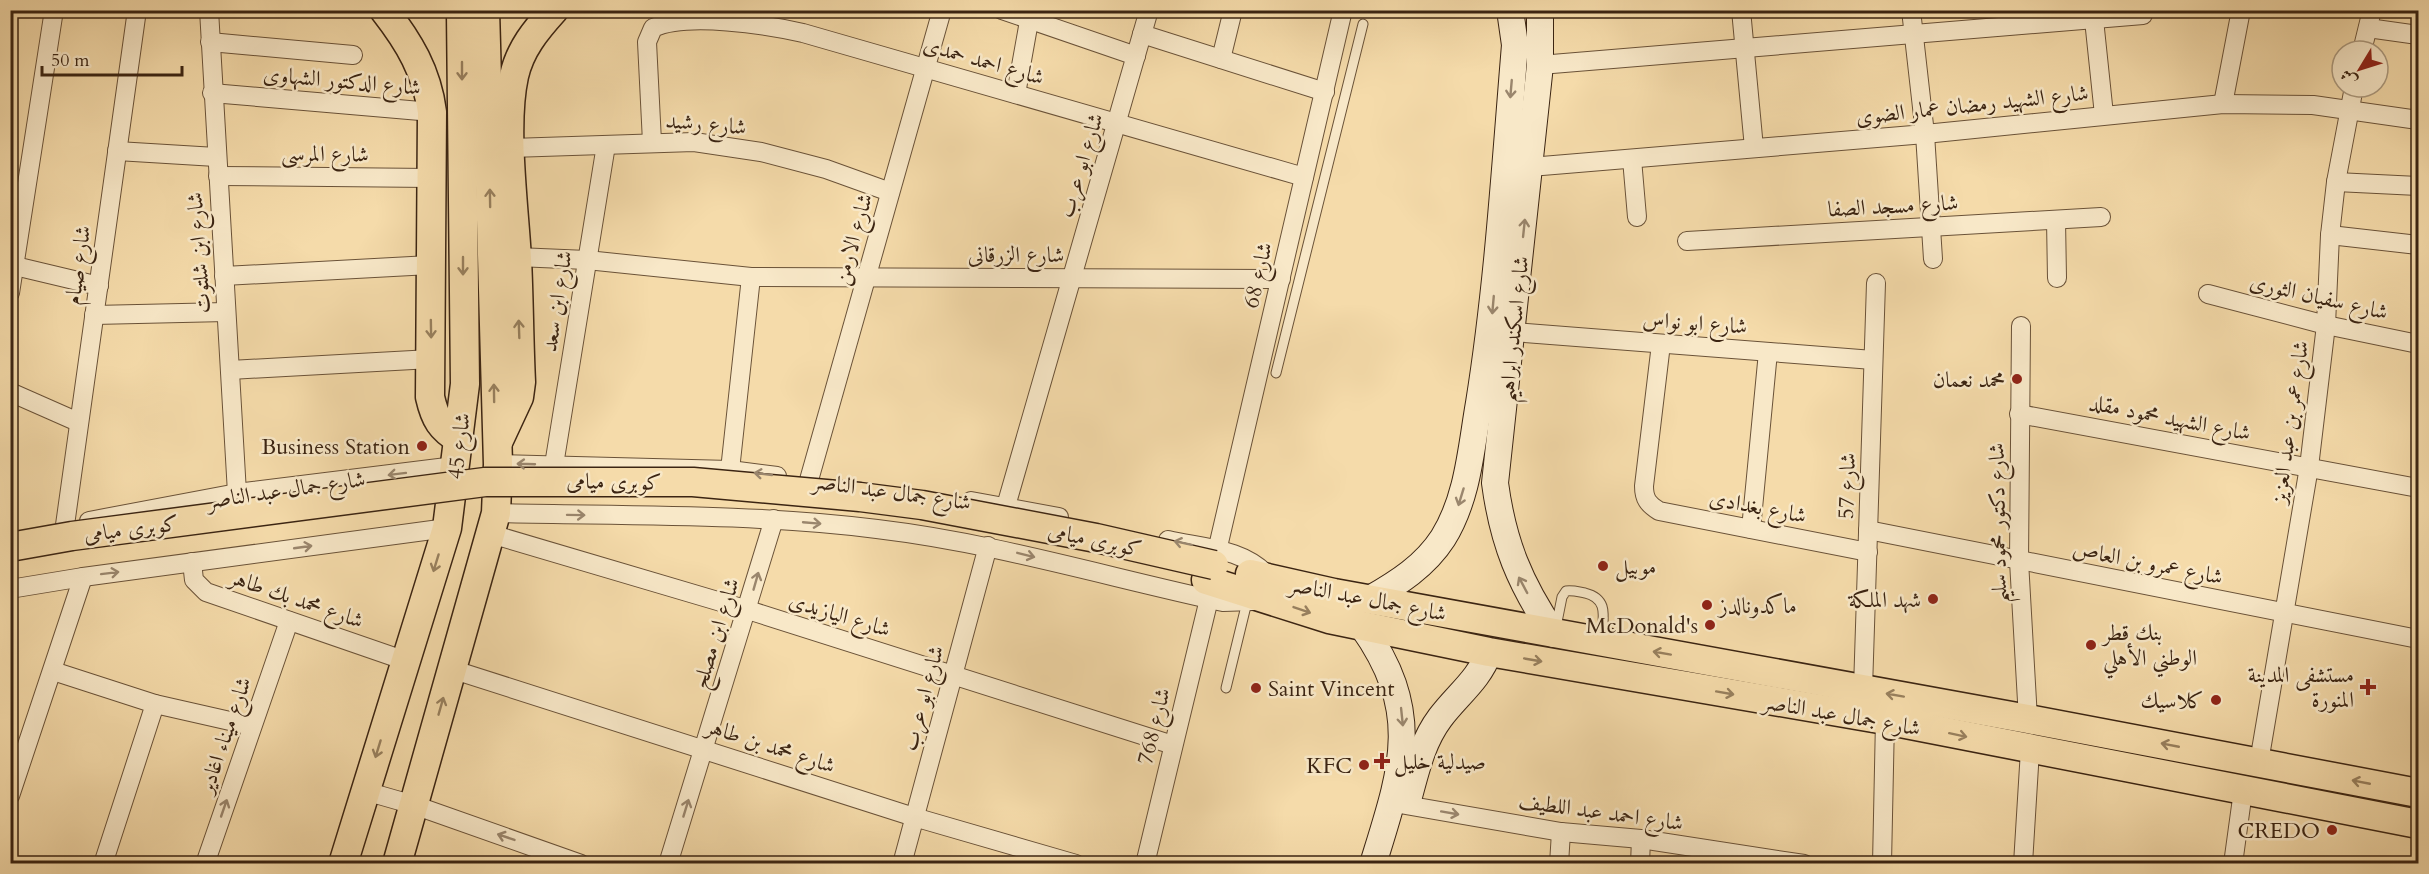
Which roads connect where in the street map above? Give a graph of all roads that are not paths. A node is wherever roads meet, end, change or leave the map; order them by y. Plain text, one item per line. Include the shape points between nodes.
1 (54, 10) edge
2 (136, 10) edge
3 (209, 10) edge
4 (384, 10) edge
5 (554, 10) edge
6 (942, 10) edge
7 (1002, 10) edge
8 (1149, 10) edge
9 (1233, 10) edge
10 (1343, 10) edge
11 (1509, 10) edge
12 (1540, 10) edge
13 (1741, 10) edge
14 (1911, 10) edge
15 (2241, 10) edge
16 (473, 12) edge
17 (1030, 15) edge
18 (2094, 15) edge
19 (2143, 15) dead end
20 (2370, 19) edge
21 (1363, 24) dead end
22 (1142, 34) junction
23 (1914, 34) junction
24 (2418, 35) edge
25 (2365, 39) edge
26 (210, 42) junction
27 (1515, 45) junction
28 (1745, 48) junction
29 (1541, 54) junction
30 (353, 55) dead end
31 (1136, 57) junction
32 (1221, 59) junction
33 (925, 68) junction
34 (212, 93) junction
35 (1016, 94) junction
36 (1324, 98) junction
37 (2351, 99) edge
38 (2223, 104) junction
39 (2349, 109) junction
40 (1341, 110) junction
41 (432, 112) junction
42 (2104, 115) junction
43 (2418, 120) edge
44 (1118, 123) junction
45 (1925, 134) junction
46 (652, 142) junction
47 (606, 145) junction
48 (511, 148) junction
49 (1754, 148) junction
50 (117, 151) junction
51 (216, 157) junction
52 (1632, 159) junction
53 (1530, 168) junction
54 (218, 176) junction
55 (1305, 177) junction
56 (431, 178) junction
57 (2336, 182) junction
58 (2418, 186) edge
59 (890, 192) junction
60 (2101, 217) dead end
61 (1637, 218) dead end
62 (2056, 220) junction
63 (1931, 227) junction
64 (2330, 235) junction
65 (1688, 241) dead end
66 (2418, 245) edge
67 (517, 257) junction
68 (1933, 259) dead end
69 (586, 260) junction
70 (430, 265) junction
71 (15, 266) junction
72 (224, 276) junction
73 (751, 277) junction
74 (867, 278) junction
75 (1071, 278) junction
76 (2057, 278) dead end
77 (1281, 279) junction
78 (1876, 283) dead end
79 (99, 286) junction
80 (10, 293) edge
81 (2208, 294) dead end
82 (1282, 310) junction
83 (226, 312) junction
84 (94, 315) junction
85 (2326, 325) junction
86 (2021, 326) dead end
87 (1513, 333) junction
88 (1662, 344) junction
89 (2418, 344) edge
90 (1768, 352) junction
91 (431, 359) junction
92 (1873, 360) junction
93 (230, 370) junction
94 (1276, 373) dead end
95 (10, 392) edge
96 (2019, 414) junction
97 (78, 422) junction
98 (458, 453) junction
99 (497, 454) junction
100 (554, 465) junction
101 (2309, 467) junction
102 (730, 470) junction
103 (809, 480) junction
104 (2418, 488) edge
105 (237, 493) junction
106 (1006, 506) junction
107 (774, 519) junction
108 (494, 524) junction
109 (65, 525) junction
110 (447, 528) junction
111 (1750, 529) junction
112 (1869, 530) junction
113 (10, 534) edge
114 (988, 546) junction
115 (10, 547) edge
116 (1868, 552) junction
117 (2019, 561) junction
118 (192, 562) junction
119 (10, 564) edge
120 (1211, 574) junction
121 (83, 576) junction
122 (10, 590) edge
123 (1262, 593) junction
124 (1370, 599) junction
125 (748, 610) junction
126 (2284, 612) junction
127 (289, 621) junction
128 (1362, 626) junction
129 (1554, 634) junction
130 (2418, 639) edge
131 (1601, 642) junction
132 (1489, 652) junction
133 (406, 661) junction
134 (451, 669) junction
135 (53, 671) junction
136 (953, 675) junction
137 (1227, 688) dead end
138 (1863, 689) junction
139 (155, 705) junction
140 (2028, 719) junction
141 (1885, 720) junction
142 (252, 726) junction
143 (1173, 745) junction
144 (704, 749) junction
145 (2030, 750) junction
146 (2259, 762) junction
147 (365, 791) junction
148 (2243, 791) junction
149 (2418, 793) edge
150 (10, 796) edge
151 (1399, 804) junction
152 (414, 805) junction
153 (914, 817) junction
154 (2418, 824) edge
155 (1561, 832) junction
156 (1641, 839) junction
157 (1755, 860) edge
158 (103, 864) edge
159 (205, 864) edge
160 (343, 864) edge
161 (398, 864) edge
162 (581, 864) edge
163 (668, 864) edge
164 (902, 864) edge
165 (1076, 864) edge
166 (1145, 864) edge
167 (1373, 864) edge
168 (1391, 864) edge
169 (1558, 864) edge
170 (1640, 864) edge
171 (1804, 864) edge
172 (1882, 864) edge
173 (2023, 864) edge
174 (2233, 864) edge

1 - 71 street
2 - 50 street, شارع صيام
3 - 26 street, شارع ابن شلتوت
4 - 41 main road via 422,68
5 - 48 main road via 524,49 514,76
6 - 33 street, شارع الارمن
7 - 17 street
8 - 22 street, شارع ابو عرب
9 - 32 street
10 - 36 street, شارع 68
11 - 27 street, شارع اسكندر ابراهيم
12 - 29 street, شارع اسكندر ابراهيم
13 - 28 street
14 - 23 street
15 - 38 street
16 -> 98 main road, شارع 45 via 465,384
99 -> 16 main road, شارع 45
17 - 31 street
17 - 35 street
18 - 19 street
18 - 23 street
18 - 42 street
20 - 24 street
20 - 25 street
21 - 40 lane
22 - 31 street, شارع ابو عرب
22 - 32 street
23 - 28 street
23 - 45 street
26 - 30 street
26 - 34 street, شارع ابن شلتوت
27 - 29 street
27 -> 124 street, شارع اسكندر ابراهيم via 1492,322 1466,481 1447,530 1422,564 1398,584
28 - 29 street
28 - 49 street
29 - 53 street, شارع اسكندر ابراهيم
31 - 44 street, شارع ابو عرب
32 - 36 street
33 - 35 street, شارع احمد حمدى
33 - 46 street, شارع احمد حمدى via 759,23 662,24 653,28 647,42
33 - 59 street, شارع الارمن
34 - 41 street, شارع الدكتور الشهاوى
34 - 51 street, شارع ابن شلتوت
35 - 44 street, شارع احمد حمدى
36 - 40 lane
36 - 55 street, شارع 68
37 - 39 street, شارع عمر بن عبد العزيز
38 - 39 street, شارع الشهيد رمضان عمار الضوى
38 - 42 street, شارع الشهيد رمضان عمار الضوى
39 - 43 street, شارع الشهيد رمضان عمار الضوى
39 - 57 street, شارع عمر بن عبد العزيز
40 - 82 lane
41 - 56 main road
42 - 45 street, شارع الشهيد رمضان عمار الضوى
44 - 55 street, شارع احمد حمدى
44 - 75 street, شارع ابو عرب
45 - 49 street, شارع الشهيد رمضان عمار الضوى
45 - 63 street
46 - 47 street, شارع رشيد
46 - 59 street, شارع رشيد via 694,142 761,152 826,169
47 - 48 street, شارع رشيد
47 - 69 street, شارع ابن سعد
48 - 67 main road
49 - 52 street, شارع الشهيد رمضان عمار الضوى
50 - 51 street
50 - 79 street, شارع صيام
51 - 54 street, شارع ابن شلتوت
52 - 53 street, شارع الشهيد رمضان عمار الضوى
52 - 61 street
87 -> 53 street, شارع اسكندر ابراهيم
54 - 56 street, شارع المرسى
54 - 72 street, شارع ابن شلتوت
55 - 77 street, شارع 68
56 - 70 main road
57 - 58 street
57 - 64 street, شارع عمر بن عبد العزيز
59 - 74 street, شارع الارمن
60 - 62 street, شارع مسجد الصفا
62 - 63 street, شارع مسجد الصفا
62 - 76 street
63 - 65 street, شارع مسجد الصفا
63 - 68 street
64 - 66 street
64 - 85 street, شارع عمر بن عبد العزيز
67 - 69 street, شارع الزرقانى
99 -> 67 main road via 519,398 521,382
69 - 73 street, شارع الزرقانى
69 - 100 street, شارع ابن سعد
70 - 72 street
70 -> 91 main road
71 - 79 street
71 - 80 street
72 - 83 street, شارع ابن شلتوت
73 - 74 street, شارع الزرقانى
73 - 102 street
74 - 75 street, شارع الزرقانى
74 - 103 street, شارع الارمن
75 - 77 street, شارع الزرقانى
75 - 106 street, شارع ابو عرب
77 - 82 street, شارع 68
78 - 92 street, شارع 57
79 - 84 street, شارع صيام
81 - 85 street, شارع سفيان الثورى
82 - 94 lane
82 - 120 street, شارع 68
83 - 84 street
83 - 93 street, شارع ابن شلتوت
84 - 97 street, شارع صيام
85 - 89 street, شارع سفيان الثورى
85 - 101 street, شارع عمر بن عبد العزيز
86 - 96 street, شارع دكتور محمود سليم
87 - 88 street, شارع ابو نواس
129 -> 87 street, شارع اسكندر ابراهيم via 1520,578 1505,537 1495,483
88 - 90 street, شارع ابو نواس
88 - 111 street, شارع بغدادى via 1644,496 1659,510
90 - 92 street, شارع ابو نواس
90 - 111 street
91 - 93 street
91 - 98 main road via 434,417
92 - 112 street, شارع 57
93 - 105 street, شارع ابن شلتوت
95 - 97 street
96 - 101 street, شارع الشهيد محمود مقلد
96 - 117 street, شارع دكتور محمود سليم
97 - 109 street, شارع صيام
98 -> 105 street, شارع جمال عبد الناصر
98 - 110 main road, شارع 45
100 -> 99 street, شارع جمال عبد الناصر
99 - 108 main road, شارع 45
100 - 102 street, شارع جمال عبد الناصر
101 - 104 street, شارع الشهيد محمود مقلد
101 - 126 street, شارع عمر بن عبد العزيز
103 -> 102 street, شارع جمال عبد الناصر
103 - 106 street, شارع جمال عبد الناصر
105 - 109 street, شارع جمال عبد الناصر
120 -> 106 street, شارع جمال عبد الناصر
108 -> 107 street, شارع جمال عبد الناصر
107 -> 114 street, شارع جمال عبد الناصر
125 -> 107 street, شارع ابن مصلح
108 - 125 street, شارع اليازيدى
108 - 134 main road, شارع 45
109 - 113 street, شارع جمال عبد الناصر
118 -> 110 street
110 -> 133 main road, شارع 45
111 - 116 street, شارع بغدادى
112 - 116 street, شارع 57
112 - 117 street, شارع عمرو بن العاص
114 -> 120 street, شارع جمال عبد الناصر
114 - 136 street, شارع ابو عرب
115 - 120 main road, كوبرى ميامى, bridge via 475,483 693,482 922,506 1096,538
116 - 138 street, شارع 57
117 - 126 street, شارع عمرو بن العاص
117 - 140 street, شارع دكتور محمود سليم
121 -> 118 street
118 - 127 street, شارع محمد بك طاهر via 194,580 206,592
119 - 120 main road, كوبرى ميامى via 485,499 533,495 682,496 921,518
120 - 123 main road, شارع جمال عبد الناصر
120 - 143 street, شارع 768
121 - 122 street
121 - 135 street
123 - 124 main road, شارع جمال عبد الناصر
123 -> 128 main road, شارع جمال عبد الناصر via 1329,619
123 - 137 lane
124 - 129 main road, شارع جمال عبد الناصر
125 - 136 street, شارع اليازيدى
125 - 144 street, شارع ابن مصلح
126 - 130 street, شارع عمرو بن العاص
126 - 146 street, شارع عمر بن عبد العزيز
127 - 133 street, شارع محمد بك طاهر
127 - 142 street, شارع ميناء اغادير
128 - 132 main road, شارع جمال عبد الناصر
128 -> 151 street via 1380,652 1401,710
129 - 131 main road, شارع جمال عبد الناصر
129 - 131 lane via 1562,597 1573,590 1594,595 1601,601
138 -> 131 main road, شارع جمال عبد الناصر
132 -> 141 main road, شارع جمال عبد الناصر
132 - 151 street via 1479,675 1449,706 1429,735
133 -> 147 main road, شارع 45
134 - 144 street, شارع محمد بن طاهر
152 -> 134 main road, شارع 45
135 - 139 street
135 - 150 street
136 - 143 street, شارع اليازيدى
136 - 153 street, شارع ابو عرب
140 -> 138 main road, شارع جمال عبد الناصر
139 - 142 street
139 - 158 street
146 -> 140 main road, شارع جمال عبد الناصر
141 -> 145 main road, شارع جمال عبد الناصر
141 - 172 street
159 -> 142 street, شارع ميناء اغادير
143 - 166 street, شارع 768
144 - 153 street, شارع محمد بن طاهر
163 -> 144 street, شارع ابن مصلح
145 - 148 main road, شارع جمال عبد الناصر
145 - 173 street
149 -> 146 main road, شارع جمال عبد الناصر
147 - 152 street
147 - 160 main road, شارع 45
148 - 154 main road, شارع جمال عبد الناصر
148 - 174 street
151 -> 155 street, شارع احمد عبد اللطيف
151 - 167 street
151 - 168 street
152 - 161 main road, شارع 45
162 -> 152 street
153 - 164 street, شارع ابو عرب
153 - 165 street, شارع محمد بن طاهر
155 - 156 street, شارع احمد عبد اللطيف
155 - 169 street
156 - 157 street, شارع احمد عبد اللطيف
156 - 170 street
157 - 171 street, شارع احمد عبد اللطيف

